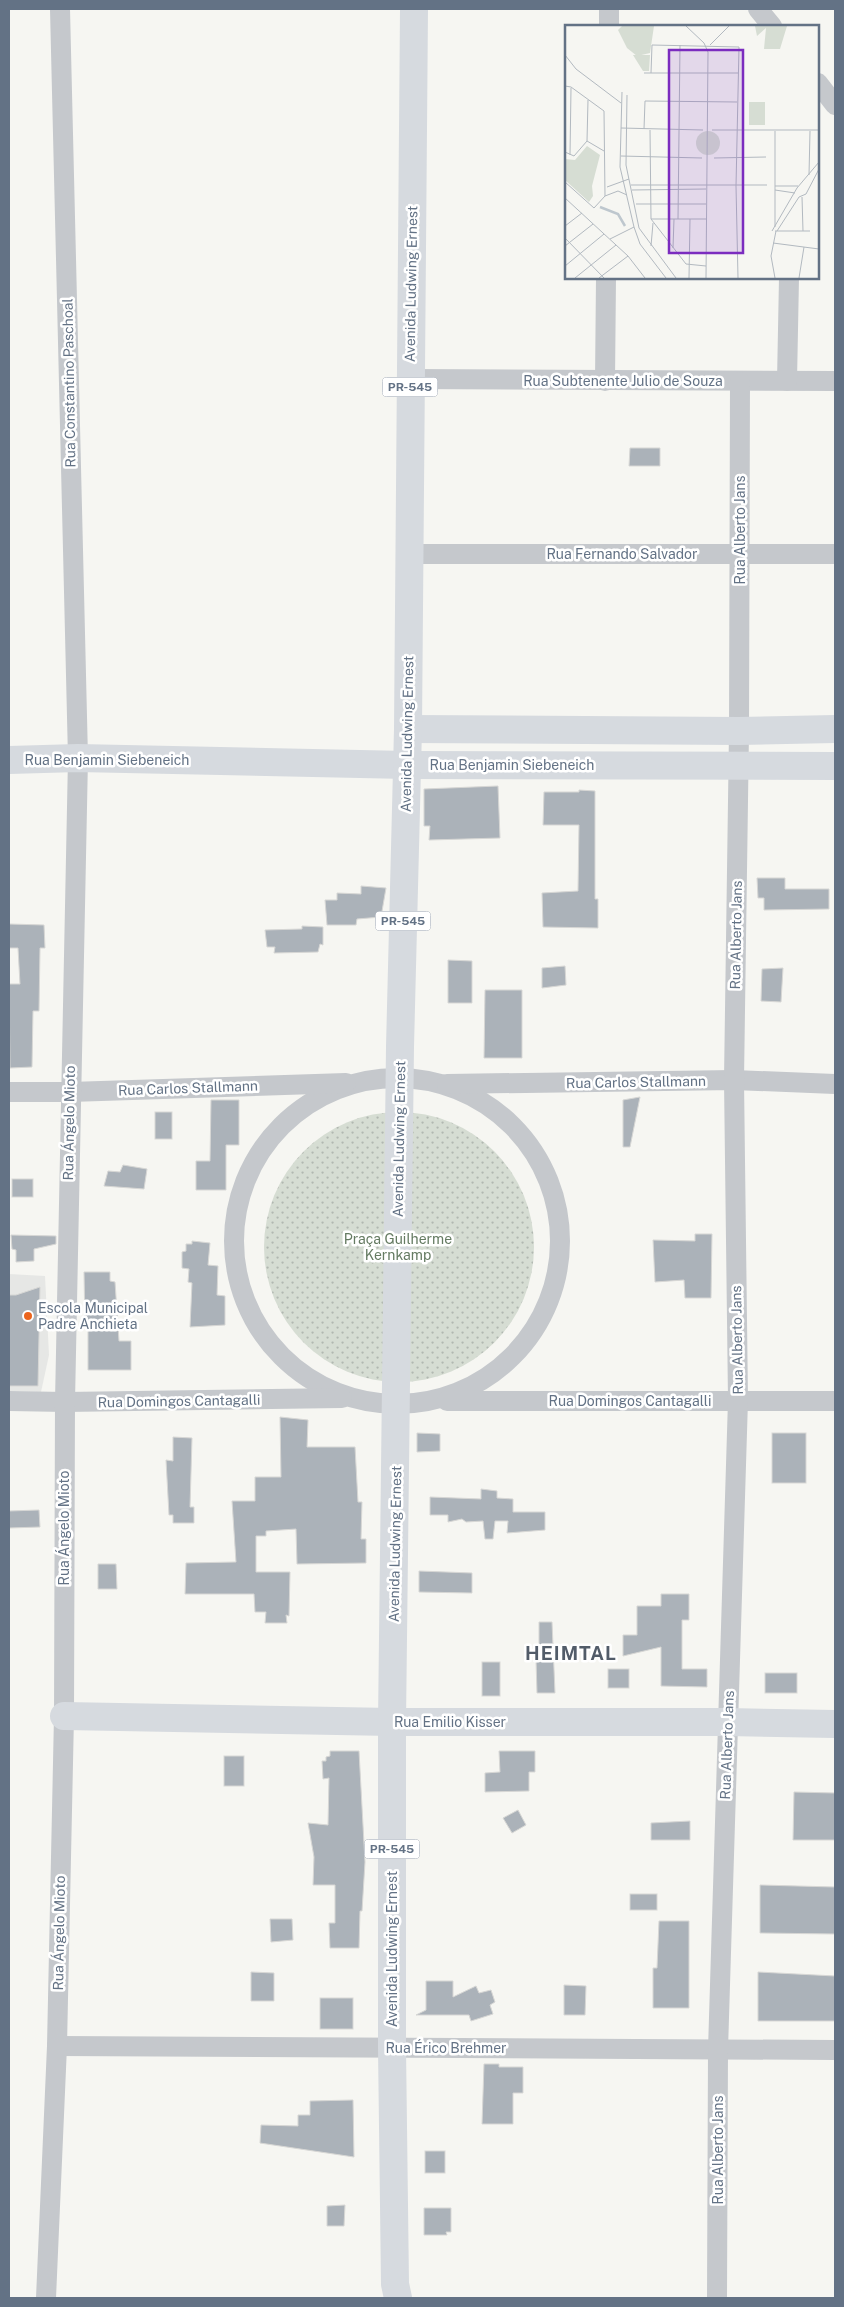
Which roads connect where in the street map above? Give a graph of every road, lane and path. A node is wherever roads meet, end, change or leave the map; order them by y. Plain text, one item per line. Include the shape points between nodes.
1 (60, 9) edge
2 (414, 9) edge
3 (609, 9) edge
4 (758, 9) edge
5 (609, 25) edge
6 (771, 25) edge
7 (819, 84) edge
8 (835, 105) edge
9 (606, 279) edge
10 (789, 279) edge
11 (410, 379) junction
12 (605, 381) junction
13 (787, 381) junction
14 (835, 381) edge
15 (740, 382) junction
16 (409, 554) junction
17 (740, 554) junction
18 (835, 554) edge
19 (408, 729) junction
20 (835, 729) edge
21 (739, 731) junction
22 (78, 758) junction
23 (9, 760) edge
24 (407, 765) junction
25 (739, 765) junction
26 (835, 766) edge
27 (399, 1078) junction
28 (734, 1080) junction
29 (368, 1082) junction
30 (437, 1084) junction
31 (835, 1084) edge
32 (9, 1092) edge
33 (70, 1092) junction
34 (349, 1398) junction
35 (396, 1399) junction
36 (738, 1400) junction
37 (9, 1401) edge
38 (424, 1401) junction
39 (835, 1401) edge
40 (64, 1402) junction
41 (64, 1716) junction
42 (392, 1722) junction
43 (728, 1722) junction
44 (835, 1724) edge
45 (57, 2046) junction
46 (392, 2048) junction
47 (718, 2050) junction
48 (835, 2050) edge
49 (46, 2298) edge
50 (398, 2298) edge
51 (717, 2298) edge

1 - 22 street, Rua Constantino Paschoal
2 - 11 main road, Avenida Ludwing Ernest / PR-545
3 - 5 street
4 - 6 street
7 - 8 street
9 - 12 street
10 - 13 street
11 - 12 street, Rua Subtenente Julio de Souza
11 - 16 main road, Avenida Ludwing Ernest / PR-545
12 - 15 street, Rua Subtenente Julio de Souza
13 - 14 street, Rua Subtenente Julio de Souza
13 - 15 street, Rua Subtenente Julio de Souza
15 - 17 street, Rua Alberto Jans
16 - 17 street, Rua Fernando Salvador
16 - 19 main road, Avenida Ludwing Ernest / PR-545
17 - 18 street, Rua Fernando Salvador
17 - 21 street, Rua Alberto Jans
19 - 21 main road
19 - 24 main road, Avenida Ludwing Ernest / PR-545
20 - 21 main road
21 - 25 street, Rua Alberto Jans
22 - 23 main road, Rua Benjamin Siebeneich
22 - 24 main road, Rua Benjamin Siebeneich
22 - 33 street, Rua Ángelo Mioto
24 - 25 main road, Rua Benjamin Siebeneich
24 - 27 main road, Avenida Ludwing Ernest / PR-545
25 - 26 main road, Rua Benjamin Siebeneich
25 - 28 street, Rua Alberto Jans
27 - 29 street
27 - 30 street
27 - 35 main road, Avenida Ludwing Ernest / PR-545
28 - 30 street, Rua Carlos Stallmann
28 - 31 street, Rua Carlos Stallmann
28 - 36 street, Rua Alberto Jans
29 - 33 street, Rua Carlos Stallmann
29 - 34 street via 340,1089 306,1107 269,1141 256,1160 238,1205 234,1228 238,1280 245,1303 261,1333 280,1356 306,1377
30 - 38 street via 463,1092 493,1110 519,1133 540,1161 554,1192 561,1230 560,1262 554,1293 537,1328 514,1357 481,1382 455,1395
32 - 33 street, Rua Carlos Stallmann
33 - 40 street, Rua Ángelo Mioto
34 - 35 street, Rua Domingos Cantagalli
34 - 40 street, Rua Domingos Cantagalli
35 - 38 street, Rua Domingos Cantagalli
35 - 42 main road, Avenida Ludwing Ernest / PR-545
36 - 38 street, Rua Domingos Cantagalli
36 - 39 street, Rua Domingos Cantagalli
36 - 43 street, Rua Alberto Jans
37 - 40 street, Rua Domingos Cantagalli
40 - 41 street, Rua Ángelo Mioto
41 - 42 main road, Rua Emilio Kisser
41 - 45 street, Rua Ángelo Mioto
42 - 43 main road, Rua Emilio Kisser
42 - 46 main road, Avenida Ludwing Ernest / PR-545
43 - 44 main road, Rua Emilio Kisser
43 - 47 street, Rua Alberto Jans
45 - 46 street, Rua Érico Brehmer
45 - 49 street, Rua Ángelo Mioto
46 - 47 street, Rua Érico Brehmer
46 - 50 main road, Avenida Ludwing Ernest / PR-545 via 395,2284
47 - 48 street, Rua Érico Brehmer
47 - 51 street, Rua Alberto Jans

